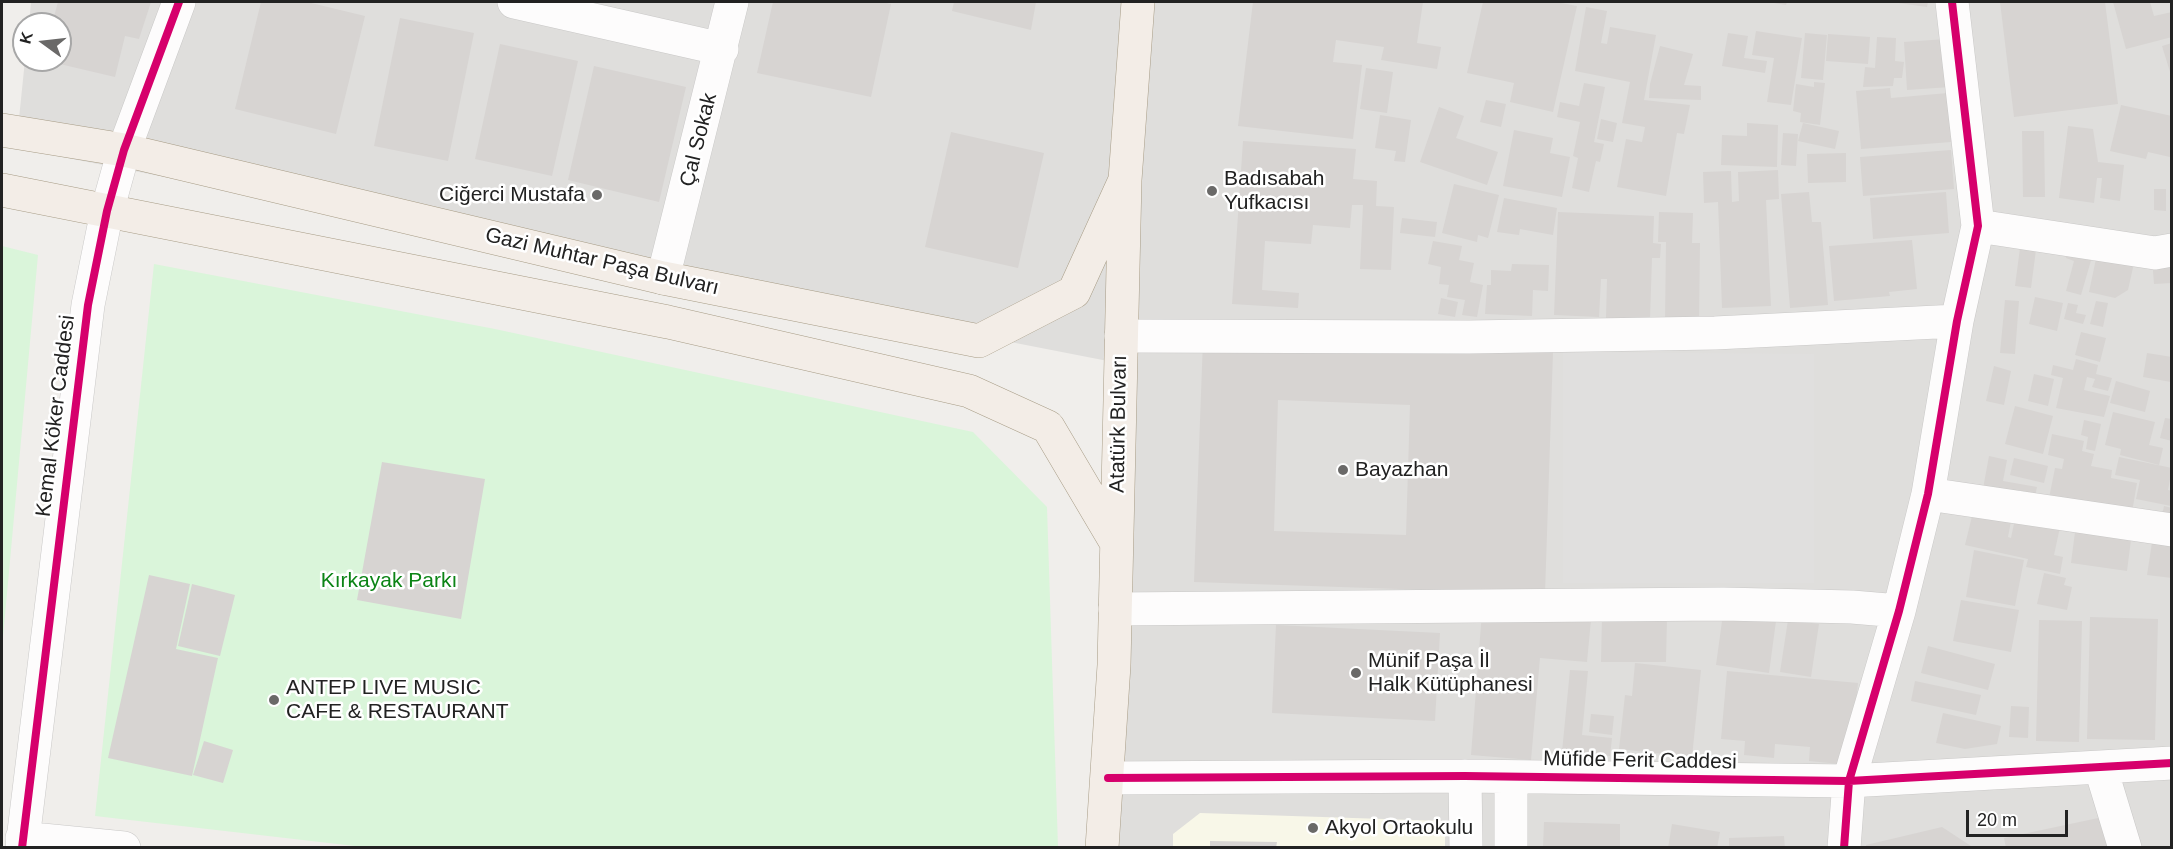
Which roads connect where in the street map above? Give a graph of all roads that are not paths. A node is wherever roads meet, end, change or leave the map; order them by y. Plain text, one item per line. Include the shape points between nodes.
1 (179, 2) edge
2 (514, 2) edge
3 (732, 2) edge
4 (1138, 2) edge
5 (1952, 2) edge
6 (722, 49) junction
7 (2, 130) edge
8 (124, 150) junction
9 (1125, 180) junction
10 (2, 190) edge
11 (107, 211) junction
12 (1978, 226) junction
13 (2172, 250) edge
14 (663, 278) junction
15 (1957, 321) junction
16 (1121, 336) junction
17 (1928, 494) junction
18 (2172, 530) edge
19 (1116, 542) junction
20 (1115, 609) junction
21 (1899, 612) junction
22 (2172, 763) edge
23 (2101, 769) junction
24 (1465, 776) junction
25 (1511, 777) junction
26 (1108, 778) junction
27 (1849, 782) junction
28 (22, 843) edge
29 (124, 848) edge
30 (1102, 848) edge
31 (1466, 848) edge
32 (1511, 848) edge
33 (1844, 848) edge
34 (2125, 848) edge

1 - 8 street, Kemal Köker Caddesi
2 - 6 street
3 - 6 street, Çal Sokak
4 - 9 main road, Atatürk Bulvarı
5 - 12 street
6 - 14 street, Çal Sokak
7 - 8 main road, Gazi Muhtar Paşa Bulvarı
8 - 11 street, Kemal Köker Caddesi
8 - 14 main road, Gazi Muhtar Paşa Bulvarı
9 - 14 main road, Gazi Muhtar Paşa Bulvarı via 1074,292 979,341
9 - 16 main road, Atatürk Bulvarı
10 - 11 main road, Gazi Muhtar Paşa Bulvarı
11 - 19 main road, Gazi Muhtar Paşa Bulvarı via 668,322 969,391 1048,427
11 - 28 street, Kemal Köker Caddesi via 88,305
12 - 13 street via 2155,253
12 - 15 street
15 - 16 street via 1715,333
15 - 17 street
16 - 19 main road, Atatürk Bulvarı
17 - 18 street
17 - 21 street
19 - 20 main road, Atatürk Bulvarı
20 - 21 street via 1723,604
20 - 26 main road, Atatürk Bulvarı
21 - 27 street
22 - 23 street, Müfide Ferit Caddesi
23 - 27 street, Müfide Ferit Caddesi
23 - 34 street
24 - 25 street, Müfide Ferit Caddesi
24 - 26 street, Müfide Ferit Caddesi
24 - 31 street
25 - 27 street, Müfide Ferit Caddesi
25 - 32 street
26 - 30 main road, Atatürk Bulvarı
27 - 33 street
28 - 29 street

